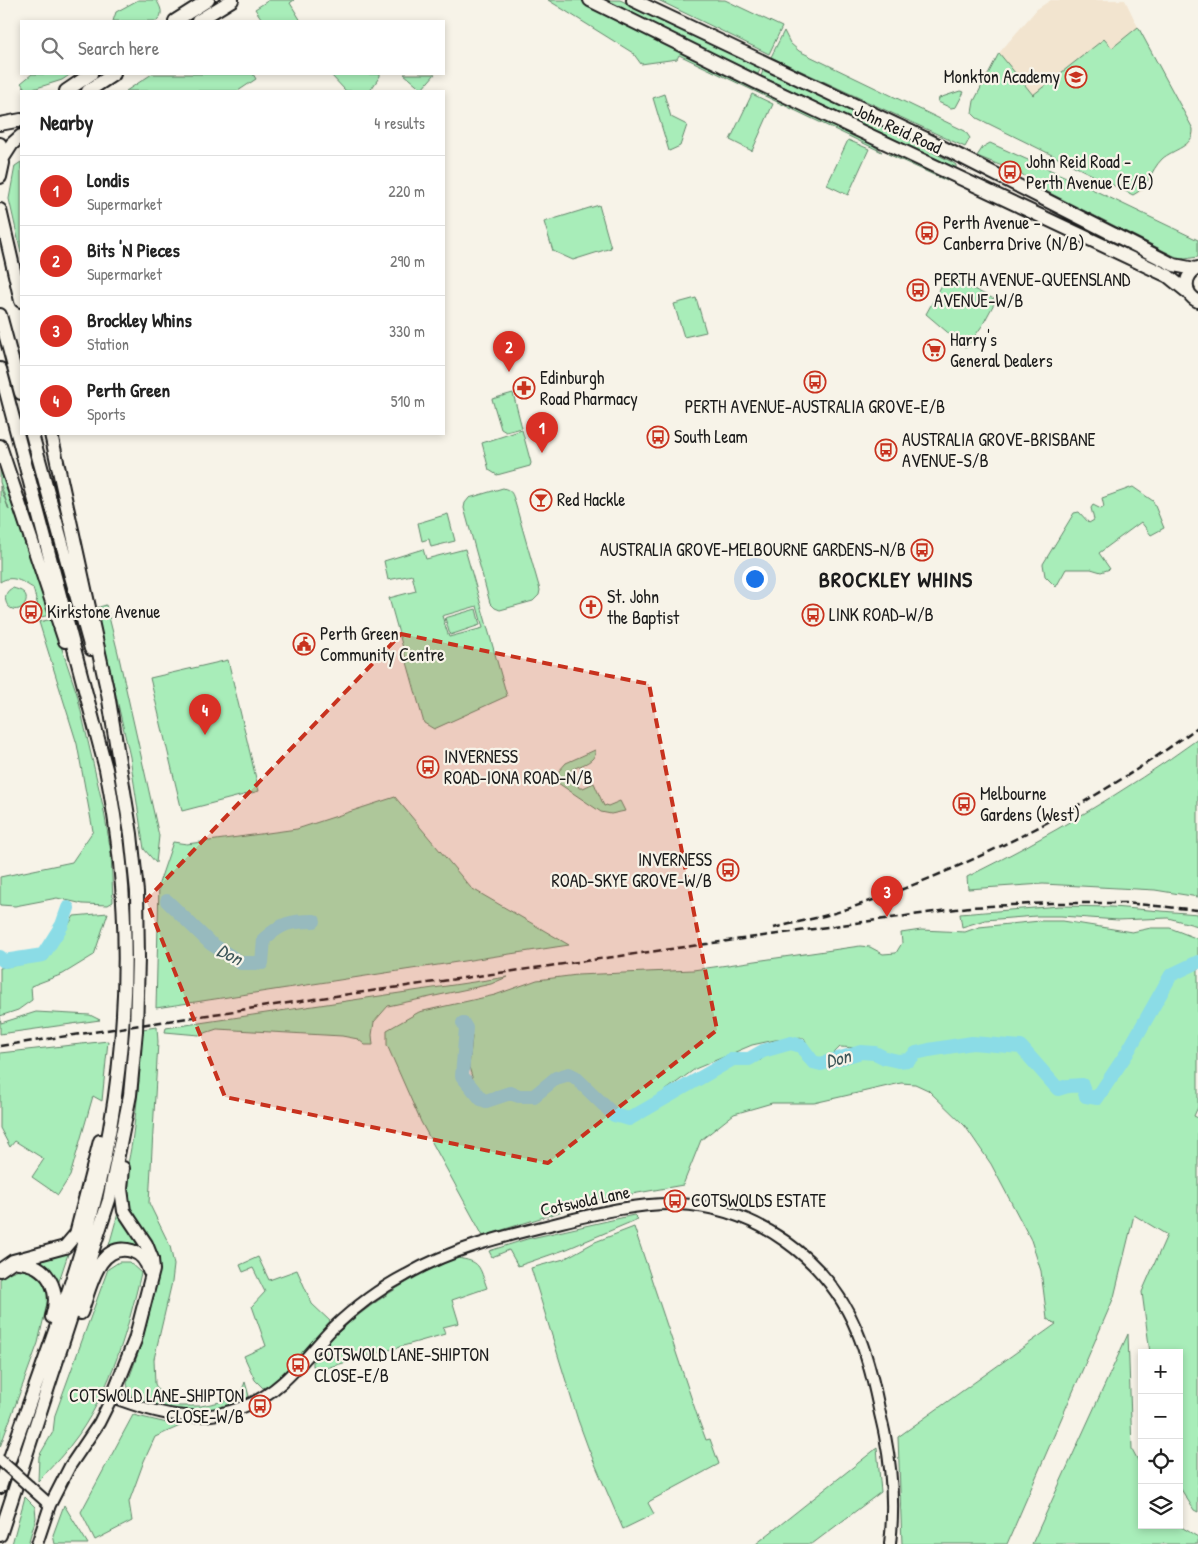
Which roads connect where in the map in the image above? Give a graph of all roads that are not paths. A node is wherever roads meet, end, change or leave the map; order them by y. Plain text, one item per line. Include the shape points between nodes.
1 (208, 0) edge
2 (232, 0) edge
3 (590, 0) edge
4 (633, 0) edge
5 (177, 20) edge
6 (200, 20) edge
7 (90, 75) edge
8 (112, 75) edge
9 (67, 90) edge
10 (90, 90) edge
11 (20, 120) edge
12 (0, 124) edge
13 (20, 137) edge
14 (0, 144) edge
15 (3, 158) junction
16 (0, 177) edge
17 (0, 210) edge
18 (1196, 269) edge
19 (1193, 297) edge
20 (20, 298) edge
21 (0, 315) edge
22 (0, 369) edge
23 (20, 389) edge
24 (32, 435) edge
25 (51, 435) edge
26 (0, 446) edge
27 (97, 733) junction
28 (117, 751) junction
29 (130, 1095) junction
30 (116, 1096) junction
31 (13, 1261) junction
32 (0, 1270) edge
33 (151, 1281) junction
34 (59, 1353) junction
35 (112, 1398) junction
36 (24, 1418) junction
37 (0, 1460) edge
38 (0, 1487) edge
39 (50, 1505) junction
40 (0, 1535) edge
41 (37, 1544) edge
42 (890, 1544) edge

1 - 5 highway
2 - 6 highway
3 - 19 highway, John Reid Road via 1161,273
4 - 18 highway, John Reid Road via 943,147 1174,265
7 - 9 highway
8 - 10 highway
11 - 12 highway
13 - 15 highway
14 - 15 highway
15 - 16 highway
17 - 20 highway
18 - 19 highway via 1186,283
21 - 23 highway
22 - 27 highway
24 - 28 highway
25 - 28 highway via 94,625
26 - 27 highway
27 - 30 highway via 118,836 124,919 124,994
28 - 29 highway via 132,834 137,892 136,1022
29 - 33 highway via 134,1113 121,1200 152,1260
29 - 34 highway via 109,1200
30 - 31 highway via 104,1125 76,1234 65,1247
30 - 36 highway via 99,1184 82,1247
31 - 32 highway
31 - 36 highway via 37,1266 52,1283 56,1303
33 - 34 highway via 148,1268 132,1251 112,1252 104,1258 72,1338
33 - 35 highway via 135,1340
34 - 40 highway
35 - 39 street
35 - 42 street, Cotswold Lane via 165,1415 202,1417 231,1411 259,1400 282,1384 334,1328 369,1298 440,1258 535,1228 615,1210 658,1204 711,1208 766,1228 791,1245 826,1279 847,1311 873,1379 886,1437 892,1501
36 - 38 highway
37 - 39 street, bridge
39 - 41 street

